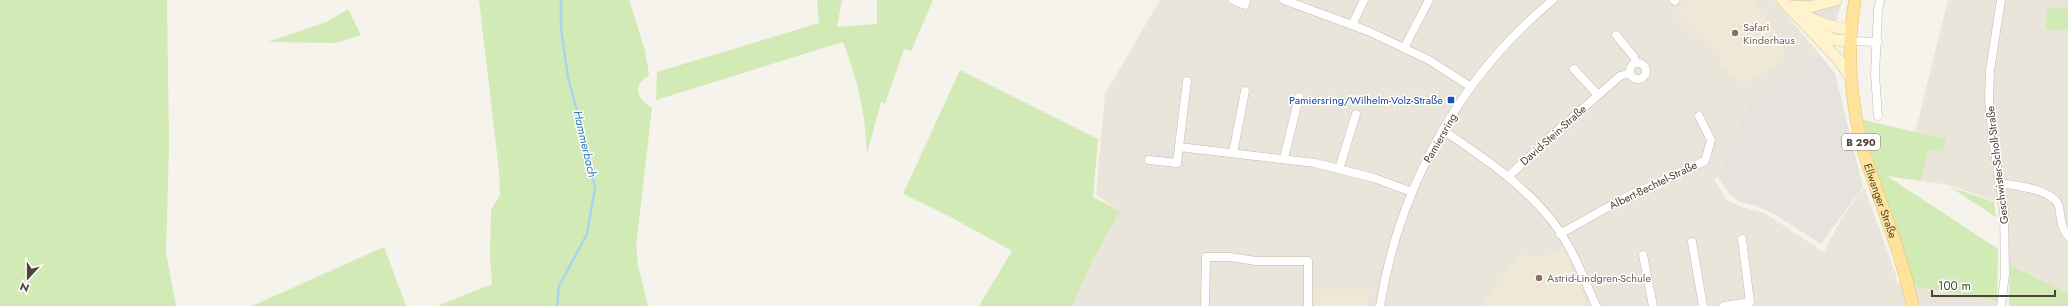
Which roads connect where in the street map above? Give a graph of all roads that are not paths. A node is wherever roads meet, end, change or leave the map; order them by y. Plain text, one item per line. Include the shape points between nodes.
1 (1233, 0) edge
2 (1246, 0) edge
3 (1284, 0) edge
4 (1364, 0) edge
5 (1429, 0) edge
6 (1836, 0) edge
7 (1855, 0) edge
8 (1880, 0) edge
9 (2001, 0) edge
10 (1547, 2) edge
11 (1304, 3) edge
12 (1785, 3) edge
13 (1802, 22) junction
14 (1352, 25) junction
15 (1851, 35) junction
16 (1616, 36) dead end
17 (1878, 42) junction
18 (1404, 48) junction
19 (1636, 63) junction
20 (1574, 69) dead end
21 (1630, 73) junction
22 (1851, 79) junction
23 (1187, 80) dead end
24 (1471, 87) junction
25 (1245, 91) dead end
26 (1598, 95) junction
27 (1299, 97) dead end
28 (1356, 114) dead end
29 (1699, 116) dead end
30 (1878, 116) dead end
31 (1443, 130) junction
32 (1179, 147) junction
33 (1233, 153) junction
34 (1284, 158) junction
35 (1149, 160) dead end
36 (1339, 169) junction
37 (1509, 176) junction
38 (1998, 183) junction
39 (1412, 192) junction
40 (1560, 234) junction
41 (2068, 236) edge
42 (1742, 239) dead end
43 (1692, 242) dead end
44 (1643, 254) dead end
45 (1205, 306) edge
46 (1308, 306) edge
47 (1380, 306) edge
48 (1596, 306) edge
49 (1653, 306) edge
50 (1703, 306) edge
51 (1724, 306) edge
52 (1913, 306) edge
53 (2001, 306) edge

1 - 2 street via 1245,5
3 - 11 street
4 - 14 street
5 - 18 street
6 - 12 main road via 1810,7
7 - 15 main road, Ellwanger Straße / B 290
8 - 17 street
9 - 38 street, Geschwister-Scholl-Straße via 1990,70 1989,100
10 - 24 street, Pamiersring
11 - 14 street
12 - 13 main road
12 - 15 main road via 1817,22
13 - 15 main road via 1835,40
13 - 22 main road via 1839,60
14 - 18 street
15 - 17 street
15 - 22 main road, Ellwanger Straße / B 290
16 - 19 street
17 - 30 street via 1875,74
18 - 24 street via 1429,60
19 - 21 street
19 - 21 street via 1642,63 1646,67 1646,76 1638,79
20 - 26 street
21 - 26 street, David-Stein-Straße via 1620,76
22 - 52 main road, Ellwanger Straße / B 290 via 1861,142
23 - 32 street
24 - 31 street, Pamiersring
25 - 33 street
26 - 37 street, David-Stein-Straße
27 - 34 street
28 - 36 street
29 - 40 street, Albert-Bechtel-Straße via 1711,140 1704,161 1624,198
31 - 37 street
31 - 39 street, Pamiersring
32 - 33 street
32 - 35 street via 1177,163
33 - 34 street
34 - 36 street
36 - 39 street
37 - 40 street via 1549,217
38 - 41 street via 2020,186 2053,197 2059,205 2063,230
38 - 53 street, Geschwister-Scholl-Straße via 2004,210 2004,275
39 - 47 street, Pamiersring via 1396,235
40 - 48 street via 1582,272
42 - 51 street via 1750,302
43 - 50 street
44 - 49 street
45 - 46 street via 1206,256 1256,261 1308,261

